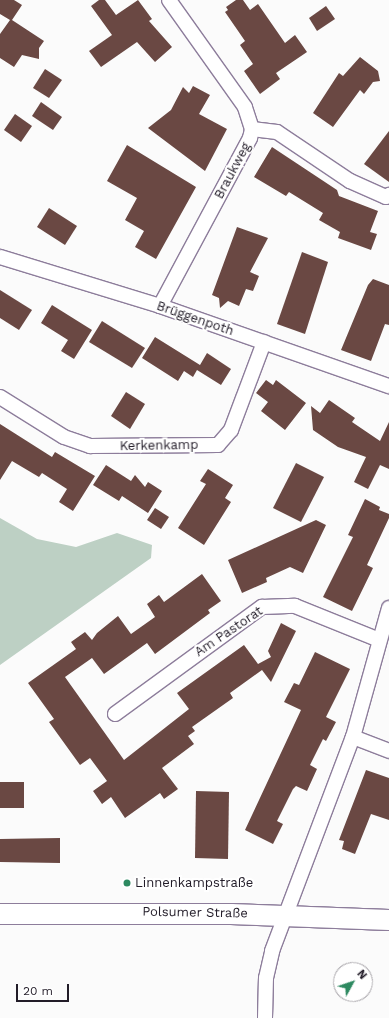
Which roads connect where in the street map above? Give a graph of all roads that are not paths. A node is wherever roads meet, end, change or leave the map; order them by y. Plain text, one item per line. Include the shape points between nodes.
1 (169, 0) edge
2 (252, 129) junction
3 (389, 195) edge
4 (0, 257) edge
5 (160, 306) junction
6 (264, 342) junction
7 (389, 386) edge
8 (0, 398) edge
9 (389, 608) edge
10 (379, 640) junction
11 (115, 714) dead end
12 (353, 737) junction
13 (389, 751) edge
14 (0, 914) edge
15 (285, 915) junction
16 (389, 920) edge
17 (265, 1018) edge

1 - 2 street, Braukweg via 245,107
2 - 3 street via 277,132 350,182 386,197
2 - 5 street, Braukweg via 250,138
4 - 5 street, Brüggenpoth
5 - 6 street, Brüggenpoth
6 - 7 street, Brüggenpoth
6 - 8 street, Kerkenkamp via 231,430 218,445 90,446 64,437
9 - 10 street
10 - 11 street, Am Pastorat via 295,606 262,607
10 - 12 street
12 - 13 street
12 - 15 street
14 - 15 main road, Polsumer Straße via 119,912
15 - 16 main road, Polsumer Straße
15 - 17 street via 272,951 266,984

